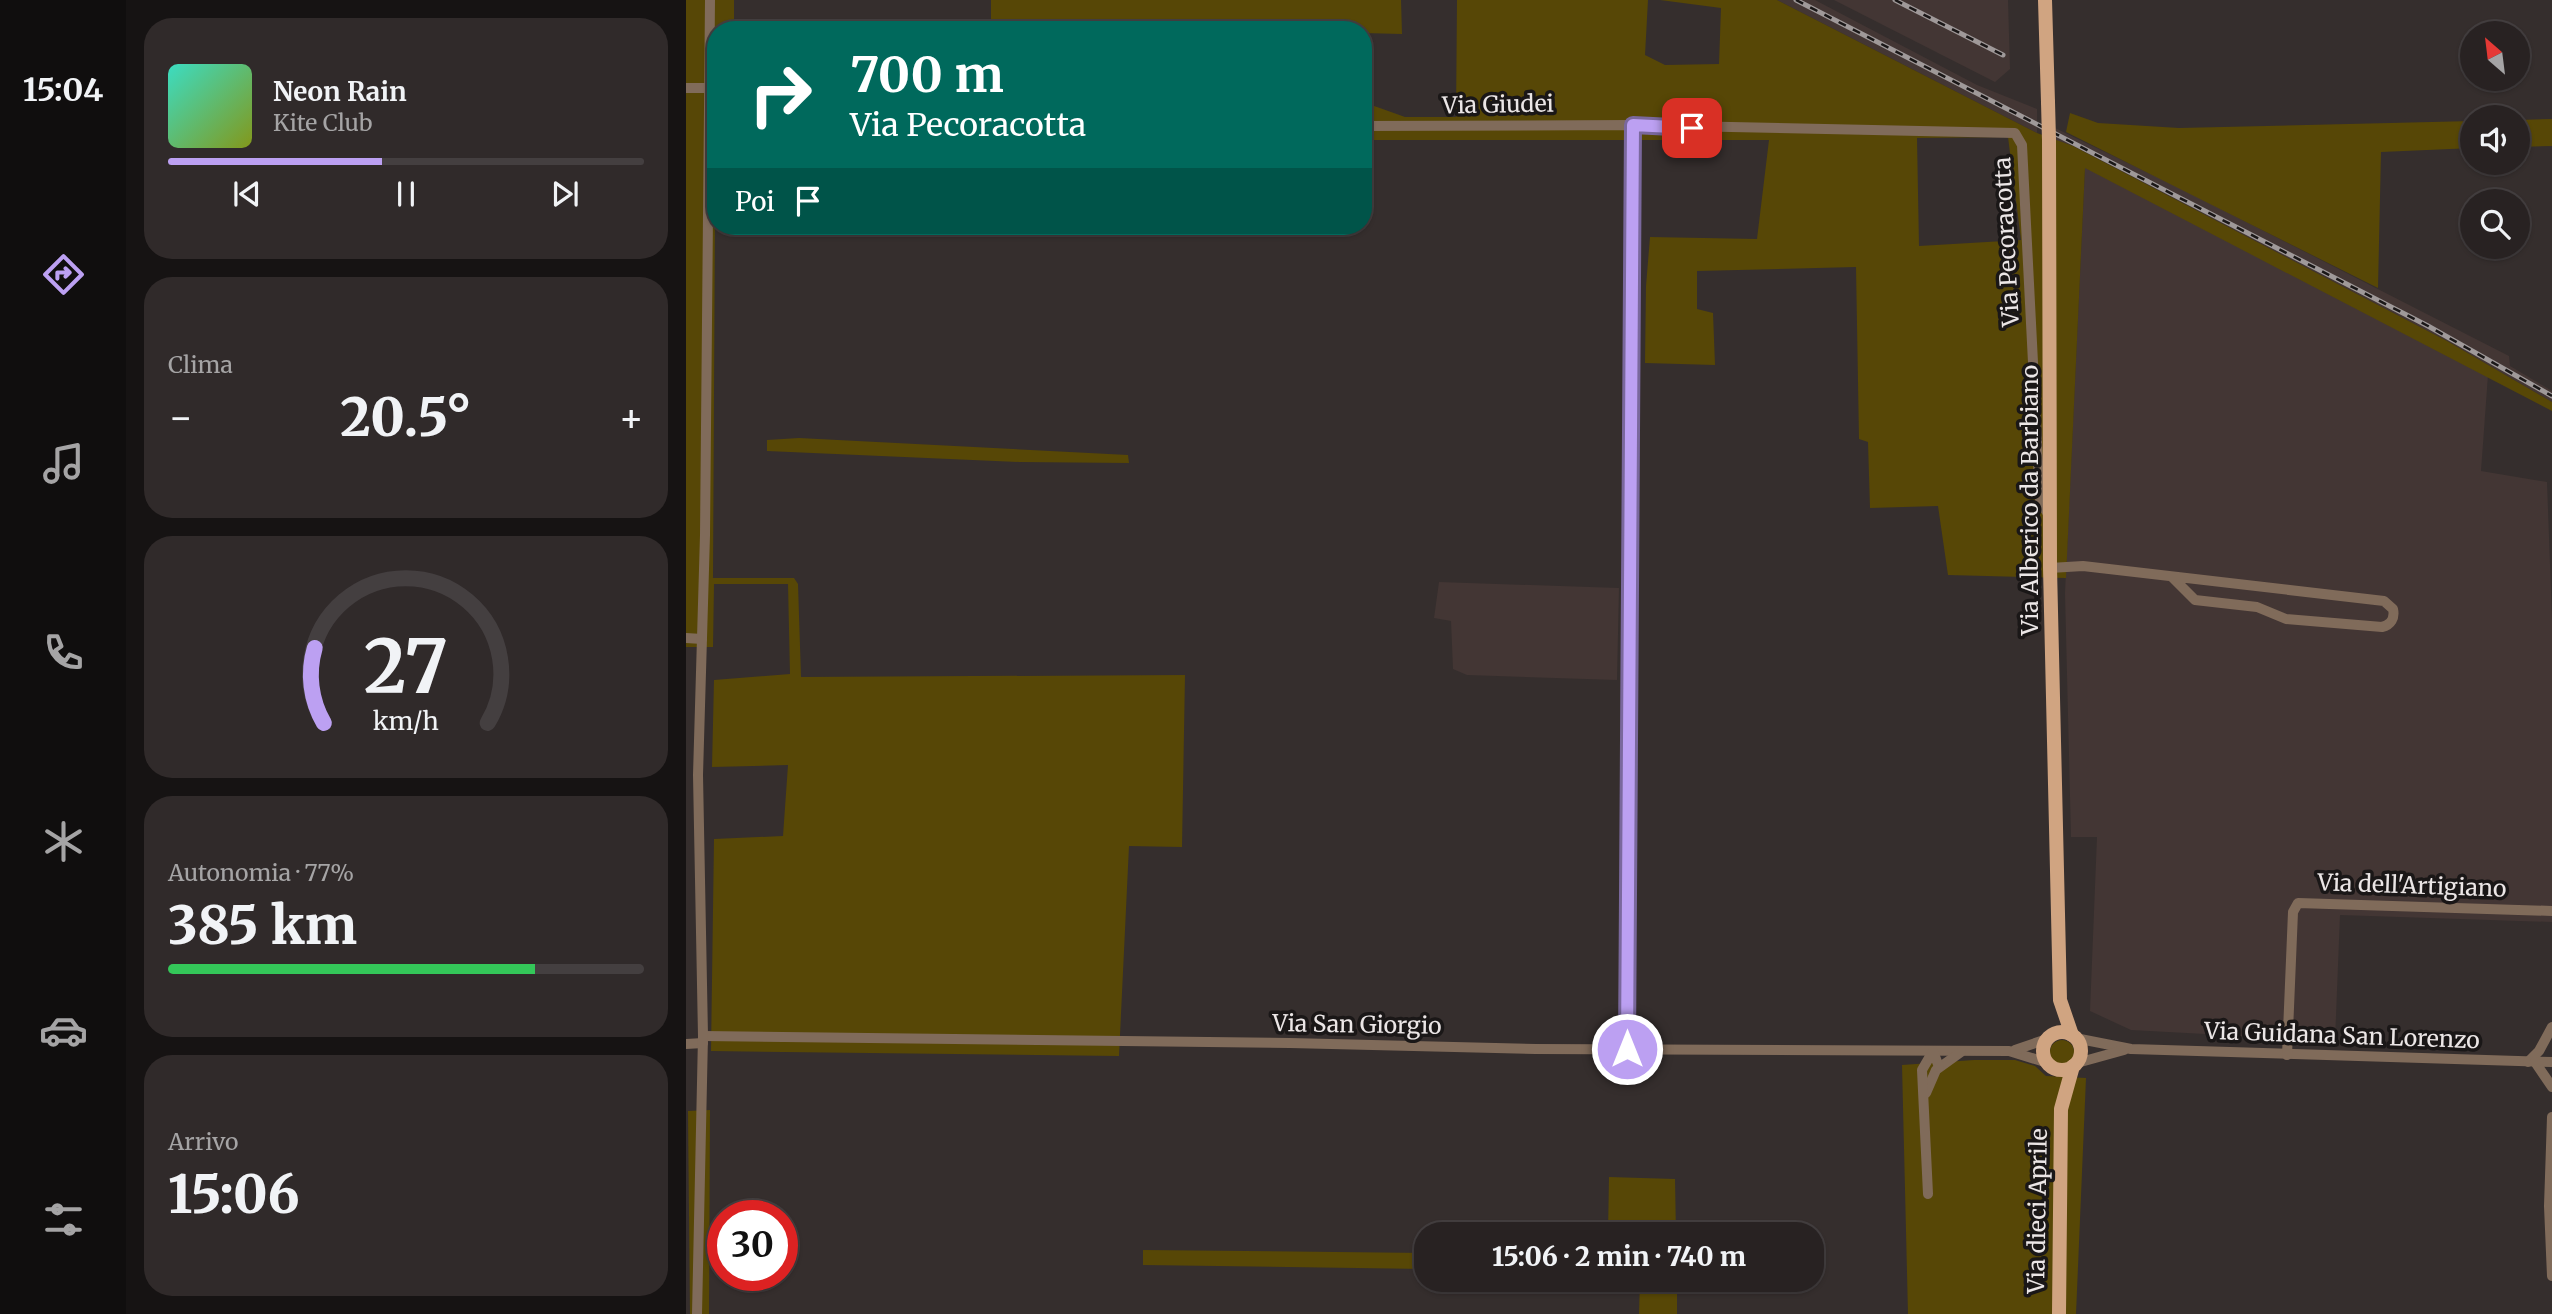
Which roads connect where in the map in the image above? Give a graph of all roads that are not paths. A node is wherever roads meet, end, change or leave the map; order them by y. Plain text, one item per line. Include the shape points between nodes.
1 (710, 0) edge
2 (2045, 0) edge
3 (710, 21) edge
4 (686, 88) edge
5 (707, 88) edge
6 (1633, 125) junction
7 (1372, 126) edge
8 (710, 235) edge
9 (2052, 519) junction
10 (2050, 568) junction
11 (2172, 577) junction
12 (686, 638) edge
13 (702, 639) junction
14 (2552, 911) edge
15 (2060, 1000) junction
16 (2552, 1027) edge
17 (2074, 1037) junction
18 (2049, 1038) junction
19 (703, 1040) junction
20 (2546, 1040) junction
21 (686, 1044) edge
22 (1627, 1049) junction
23 (2131, 1049) junction
24 (1907, 1050) junction
25 (1933, 1051) junction
26 (1963, 1051) junction
27 (2009, 1051) junction
28 (2287, 1055) junction
29 (2552, 1060) edge
30 (2531, 1062) junction
31 (2050, 1065) junction
32 (2075, 1065) junction
33 (1939, 1067) junction
34 (1922, 1070) junction
35 (2552, 1087) edge
36 (1926, 1096) junction
37 (2061, 1109) junction
38 (2552, 1117) edge
39 (1928, 1195) dead end
40 (2552, 1276) edge
41 (697, 1314) edge
42 (2059, 1314) edge

1 - 3 street
2 - 9 main road, Via Alberico da Barbiano, bridge
4 - 5 street
6 - 7 street, Via Giudei
6 - 9 street, Via Pecoracotta via 2006,131 2018,136 2040,501
6 - 22 street
8 - 13 street
9 - 10 main road, Via Alberico da Barbiano
10 - 11 street via 2083,566
10 - 15 main road, Via Alberico da Barbiano
11 - 11 street via 2195,600 2257,607 2286,619 2382,626 2393,617 2393,609 2384,601
12 - 13 street
13 - 19 street via 698,775
14 - 28 street, Via dell'Artigiano via 2298,903 2293,909
15 - 17 main road, Via Alberico da Barbiano
15 - 18 main road, Via Alberico da Barbiano
16 - 20 street
17 - 18 main road via 2061,1032
17 - 23 street
17 - 32 main road via 2081,1047
18 - 27 street, Via San Giorgio
18 - 31 main road via 2043,1052
19 - 21 street, Via San Giorgio
19 - 22 street, Via San Giorgio
19 - 41 street
20 - 29 street
20 - 30 street
22 - 24 street, Via San Giorgio
23 - 28 street, Via Guidana San Lorenzo
23 - 32 street
24 - 25 street, Via San Giorgio
24 - 34 street
25 - 26 street, Via San Giorgio
25 - 33 street
25 - 34 street
26 - 27 street, Via San Giorgio
26 - 33 street
27 - 31 street, Via San Giorgio
28 - 30 street, Via Guidana San Lorenzo
29 - 30 street, Via Guidana San Lorenzo
30 - 35 street
31 - 32 main road via 2063,1070
31 - 37 main road, Via dieci Aprile
32 - 37 main road, Via dieci Aprile
33 - 36 street
34 - 36 street
36 - 39 street
37 - 42 main road, Via dieci Aprile
38 - 40 street

